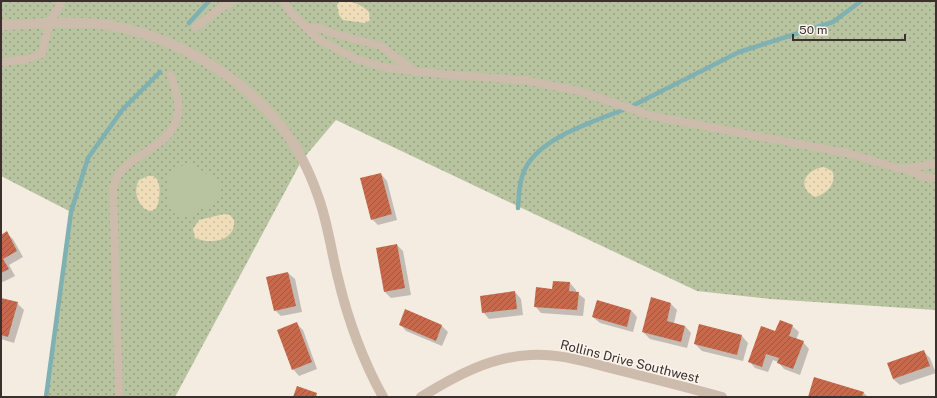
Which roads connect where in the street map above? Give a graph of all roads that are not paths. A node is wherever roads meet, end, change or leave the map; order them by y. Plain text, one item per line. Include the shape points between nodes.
1 (62, 1) edge
2 (234, 1) edge
3 (284, 1) edge
4 (49, 24) junction
5 (1, 25) edge
6 (196, 27) dead end
7 (306, 28) junction
8 (1, 62) edge
9 (414, 71) junction
10 (171, 75) dead end
11 (936, 164) edge
12 (900, 169) junction
13 (936, 178) edge
14 (119, 397) edge
15 (383, 397) edge
16 (422, 397) edge
17 (722, 397) edge

1 - 4 lane
2 - 6 lane
3 - 7 lane via 291,13
4 - 5 street
4 - 8 lane via 42,54 24,60
4 - 15 street via 107,25 135,31 192,52 259,103 283,129 302,160 318,196 347,313 358,345
7 - 9 lane via 318,40 356,59 387,68
7 - 9 lane via 319,28 381,46
9 - 12 lane via 518,79 547,84 579,91 652,116 851,154
10 - 14 lane via 178,100 178,115 174,128 124,169 113,189
11 - 12 lane
12 - 13 lane
16 - 17 street, Rollins Drive Southwest via 467,370 510,357 552,355

